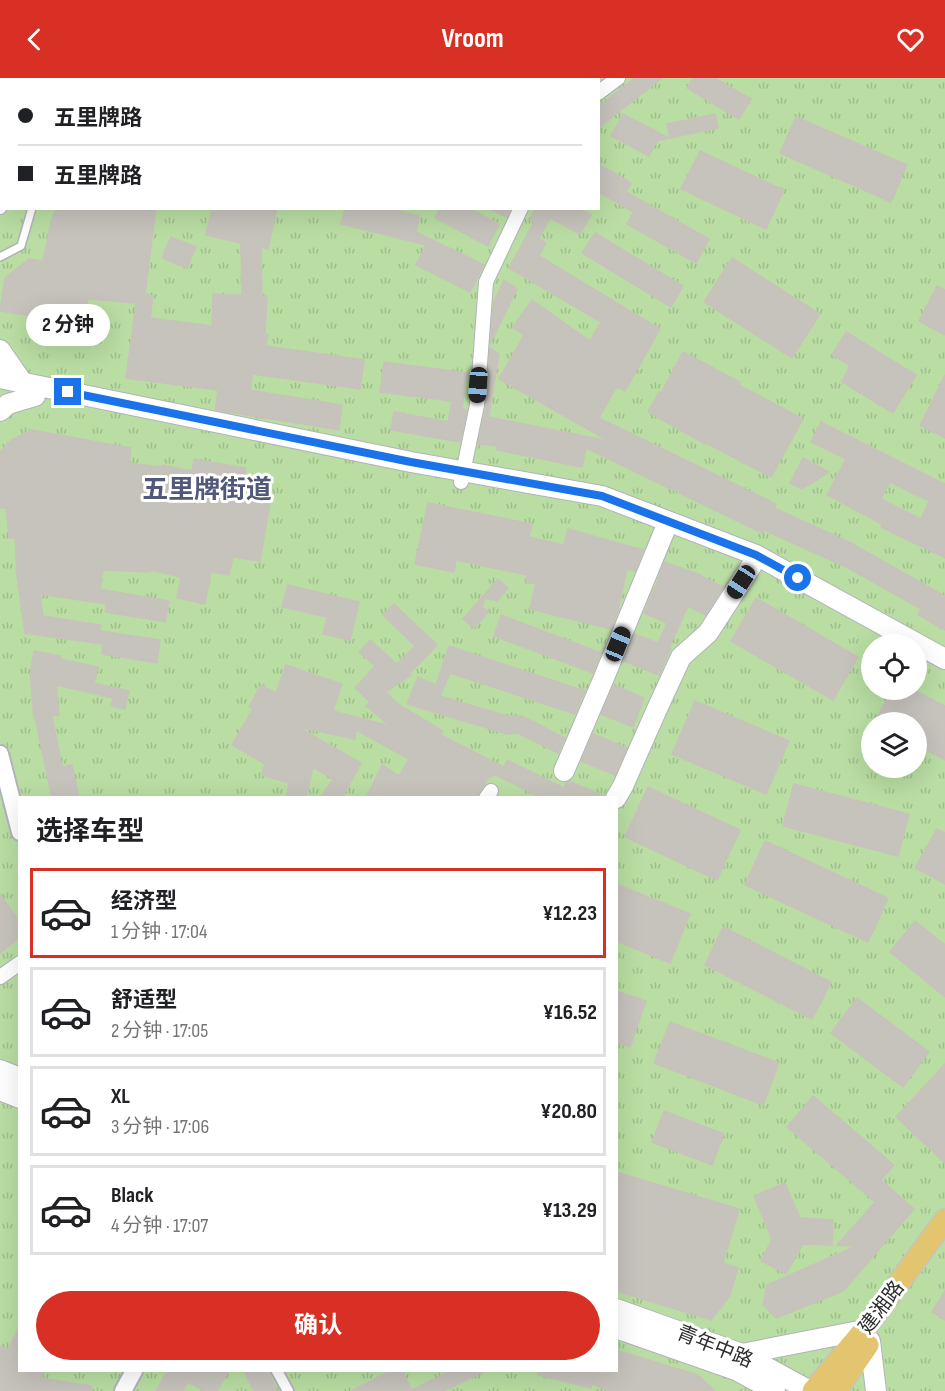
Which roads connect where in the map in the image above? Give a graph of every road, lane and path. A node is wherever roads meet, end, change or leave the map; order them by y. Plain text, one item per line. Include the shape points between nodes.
1 (618, 78) edge
2 (600, 92) edge
3 (31, 210) edge
4 (520, 210) edge
5 (0, 257) edge
6 (0, 350) edge
7 (0, 378) edge
8 (0, 389) edge
9 (29, 389) junction
10 (0, 411) edge
11 (462, 476) junction
12 (664, 531) junction
13 (752, 565) junction
14 (877, 634) edge
15 (945, 659) edge
16 (927, 662) edge
17 (945, 671) edge
18 (0, 754) edge
19 (564, 771) dead end
20 (617, 796) edge
21 (18, 824) edge
22 (18, 964) edge
23 (0, 977) edge
24 (0, 1070) edge
25 (18, 1077) edge
26 (0, 1089) edge
27 (18, 1097) edge
28 (945, 1220) edge
29 (945, 1239) edge
30 (618, 1310) edge
31 (618, 1329) edge
32 (867, 1336) junction
33 (742, 1354) junction
34 (133, 1372) edge
35 (278, 1372) edge
36 (748, 1383) edge
37 (123, 1391) edge
38 (288, 1391) edge
39 (775, 1391) edge
40 (812, 1391) edge
41 (836, 1391) edge
42 (876, 1391) edge

1 - 2 street
3 - 5 lane via 21,246
4 - 11 street via 486,282 477,405
6 - 9 main road
7 - 9 main road
8 - 9 main road
9 - 10 main road
9 - 11 main road via 408,472
11 - 12 main road via 599,506
11 - 15 main road via 602,496 756,555
12 - 13 main road
12 - 19 main road
13 - 14 main road
13 - 20 main road via 708,633 681,657
16 - 17 main road
18 - 21 street
22 - 23 street
24 - 25 main road
26 - 27 main road
28 - 32 main road, 建湘路
29 - 32 main road, 建湘路
30 - 33 main road, 青年中路
31 - 36 main road, 青年中路 via 736,1370
32 - 33 main road
32 - 40 main road, 建湘路
32 - 41 main road, 建湘路
32 - 42 main road
33 - 36 main road
33 - 40 main road, 青年中路
34 - 37 street
35 - 38 street
36 - 39 main road, 青年中路

